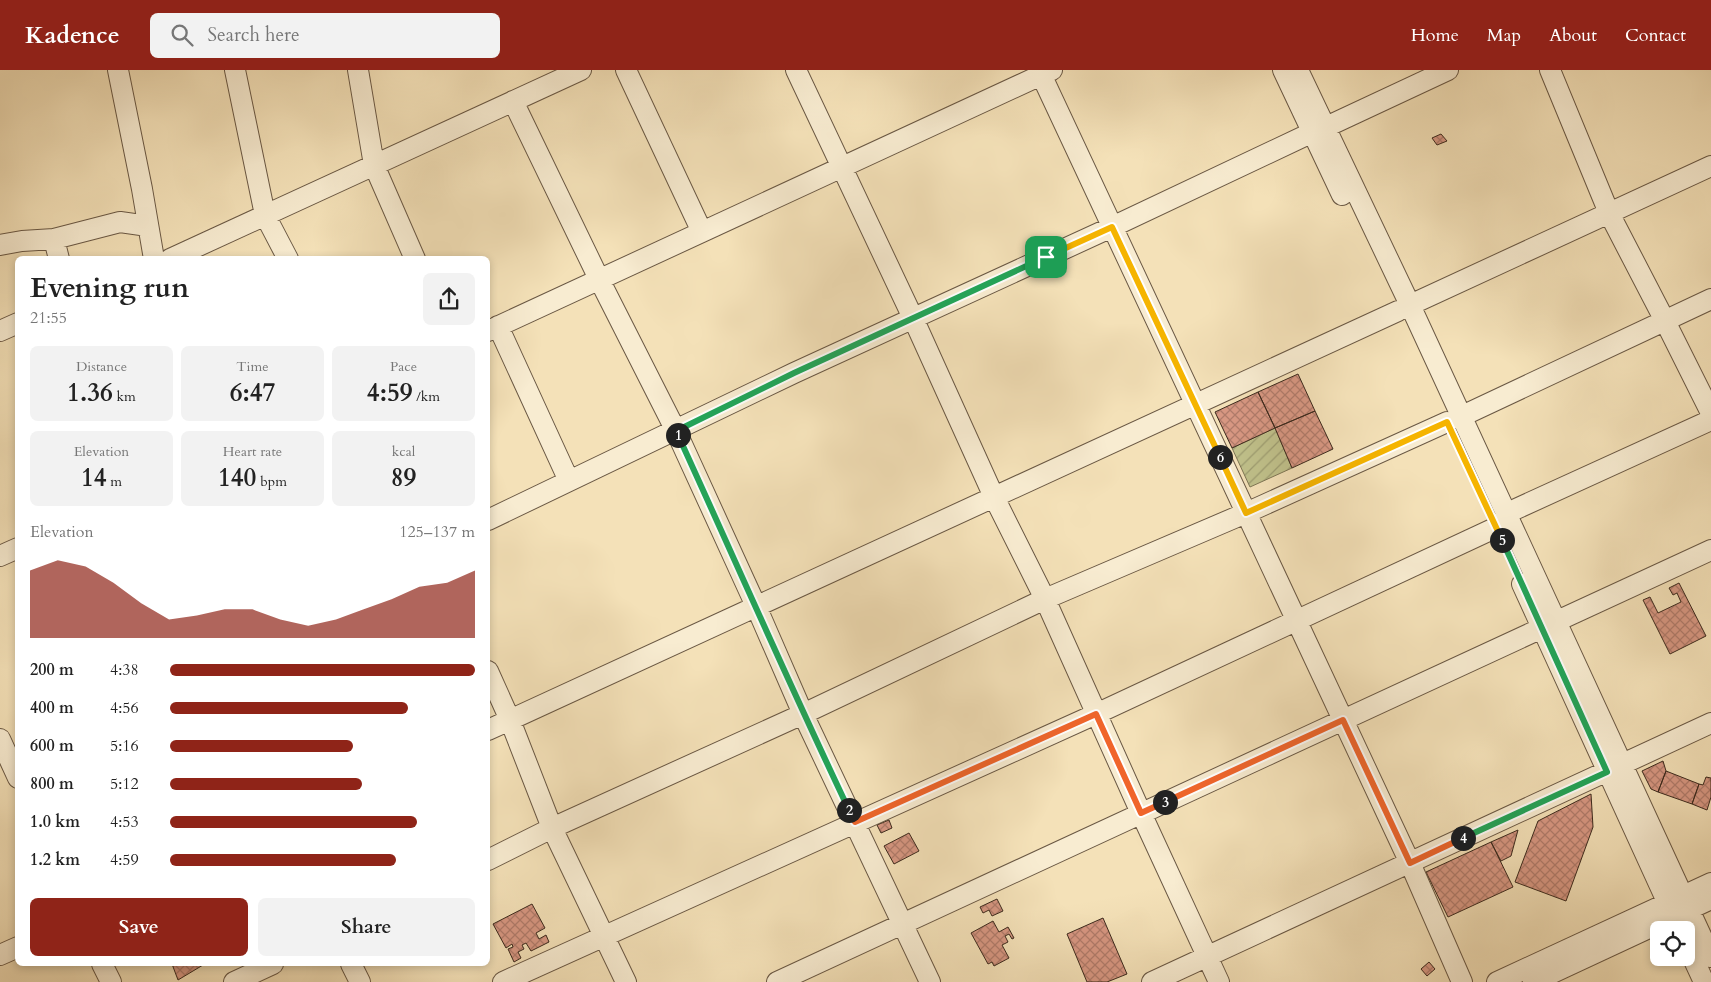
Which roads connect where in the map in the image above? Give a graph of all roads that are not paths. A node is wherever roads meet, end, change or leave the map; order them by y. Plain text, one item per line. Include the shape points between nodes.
1 (118, 70) edge
2 (235, 70) edge
3 (358, 70) edge
4 (581, 70) edge
5 (626, 70) edge
6 (796, 70) edge
7 (1283, 70) edge
8 (1298, 70) edge
9 (1448, 70) edge
10 (1550, 70) edge
11 (1044, 72) edge
12 (513, 101) junction
13 (1319, 129) junction
14 (374, 165) junction
15 (1711, 166) edge
16 (842, 167) junction
17 (1610, 213) junction
18 (265, 215) junction
19 (148, 226) junction
20 (1112, 227) junction
21 (702, 232) junction
22 (54, 239) junction
23 (0, 245) edge
24 (58, 256) edge
25 (153, 256) edge
26 (176, 256) edge
27 (286, 256) edge
28 (414, 256) edge
29 (599, 279) junction
30 (1711, 299) edge
31 (1404, 308) junction
32 (913, 318) junction
33 (1665, 320) junction
34 (15, 324) edge
35 (493, 328) edge
36 (0, 330) edge
37 (1196, 404) junction
38 (1711, 413) edge
39 (1454, 419) junction
40 (1711, 420) edge
41 (676, 431) junction
42 (569, 481) junction
43 (994, 497) junction
44 (1246, 513) junction
45 (490, 519) edge
46 (1501, 520) junction
47 (15, 549) edge
48 (1711, 550) edge
49 (0, 556) edge
50 (1045, 598) junction
51 (756, 606) junction
52 (1296, 619) junction
53 (1549, 625) junction
54 (490, 675) edge
55 (803, 714) junction
56 (1096, 714) junction
57 (510, 720) junction
58 (1343, 720) junction
59 (1711, 723) edge
60 (490, 729) edge
61 (5, 740) edge
62 (1614, 768) junction
63 (15, 769) edge
64 (1141, 813) junction
65 (855, 822) junction
66 (552, 828) junction
67 (490, 859) edge
68 (1410, 863) junction
69 (1711, 883) edge
70 (1711, 899) edge
71 (1679, 911) edge
72 (902, 923) junction
73 (605, 935) junction
74 (15, 948) edge
75 (0, 955) edge
76 (1207, 956) junction
77 (1711, 957) edge
78 (1695, 962) edge
79 (103, 966) edge
80 (269, 966) edge
81 (353, 966) edge
82 (110, 982) edge
83 (234, 982) edge
84 (360, 982) edge
85 (503, 982) edge
86 (626, 982) edge
87 (777, 982) edge
88 (930, 982) edge
89 (1152, 982) edge
90 (1219, 982) edge
91 (1462, 982) edge
92 (1497, 982) edge
93 (1533, 982) edge
94 (1704, 982) edge

1 - 19 street
2 - 18 street
3 - 14 street
4 - 12 street
5 - 21 street
6 - 16 street
7 - 13 street
8 - 13 street
9 - 13 street
10 - 17 street
11 - 16 street
11 - 20 street
12 - 14 street
12 - 29 street
13 - 20 street
13 - 31 street
14 - 18 street
14 - 28 street
15 - 17 street
16 - 21 street
16 - 32 street
17 - 31 street
17 - 33 street
18 - 26 street
18 - 27 street
19 - 22 street via 120,222
19 - 25 street
20 - 32 street
20 - 37 street
21 - 29 street
22 - 23 street via 22,240
22 - 24 street
29 - 35 street
29 - 41 street
30 - 33 street
31 - 37 street
31 - 39 street
32 - 41 street
32 - 43 street
33 - 38 street
33 - 39 street
34 - 36 street
35 - 42 street
37 - 43 street
37 - 44 street
39 - 44 street
39 - 46 street
40 - 46 street
41 - 42 street
41 - 51 street
42 - 45 street
43 - 50 street
43 - 51 street
44 - 50 street
44 - 52 street
46 - 52 street
46 - 53 street
47 - 49 street
48 - 53 street
50 - 55 street
50 - 56 street
51 - 55 street
51 - 57 street
52 - 56 street
52 - 58 street
53 - 58 street
53 - 62 street
54 - 57 street
55 - 65 street
55 - 66 street
56 - 64 street
56 - 65 street
57 - 60 street
57 - 66 street
58 - 64 street
58 - 68 street
59 - 62 street
61 - 63 street
62 - 68 street
62 - 71 street
64 - 72 street
64 - 76 street
65 - 72 street
65 - 73 street
66 - 67 street
66 - 73 street
68 - 76 street
68 - 91 street
69 - 71 street
70 - 71 street
71 - 77 street
71 - 92 street
71 - 93 street
72 - 87 street
72 - 88 street
73 - 85 street
73 - 86 street
74 - 75 street
76 - 89 street
76 - 90 street
78 - 94 street
79 - 82 street
80 - 83 street
81 - 84 street

